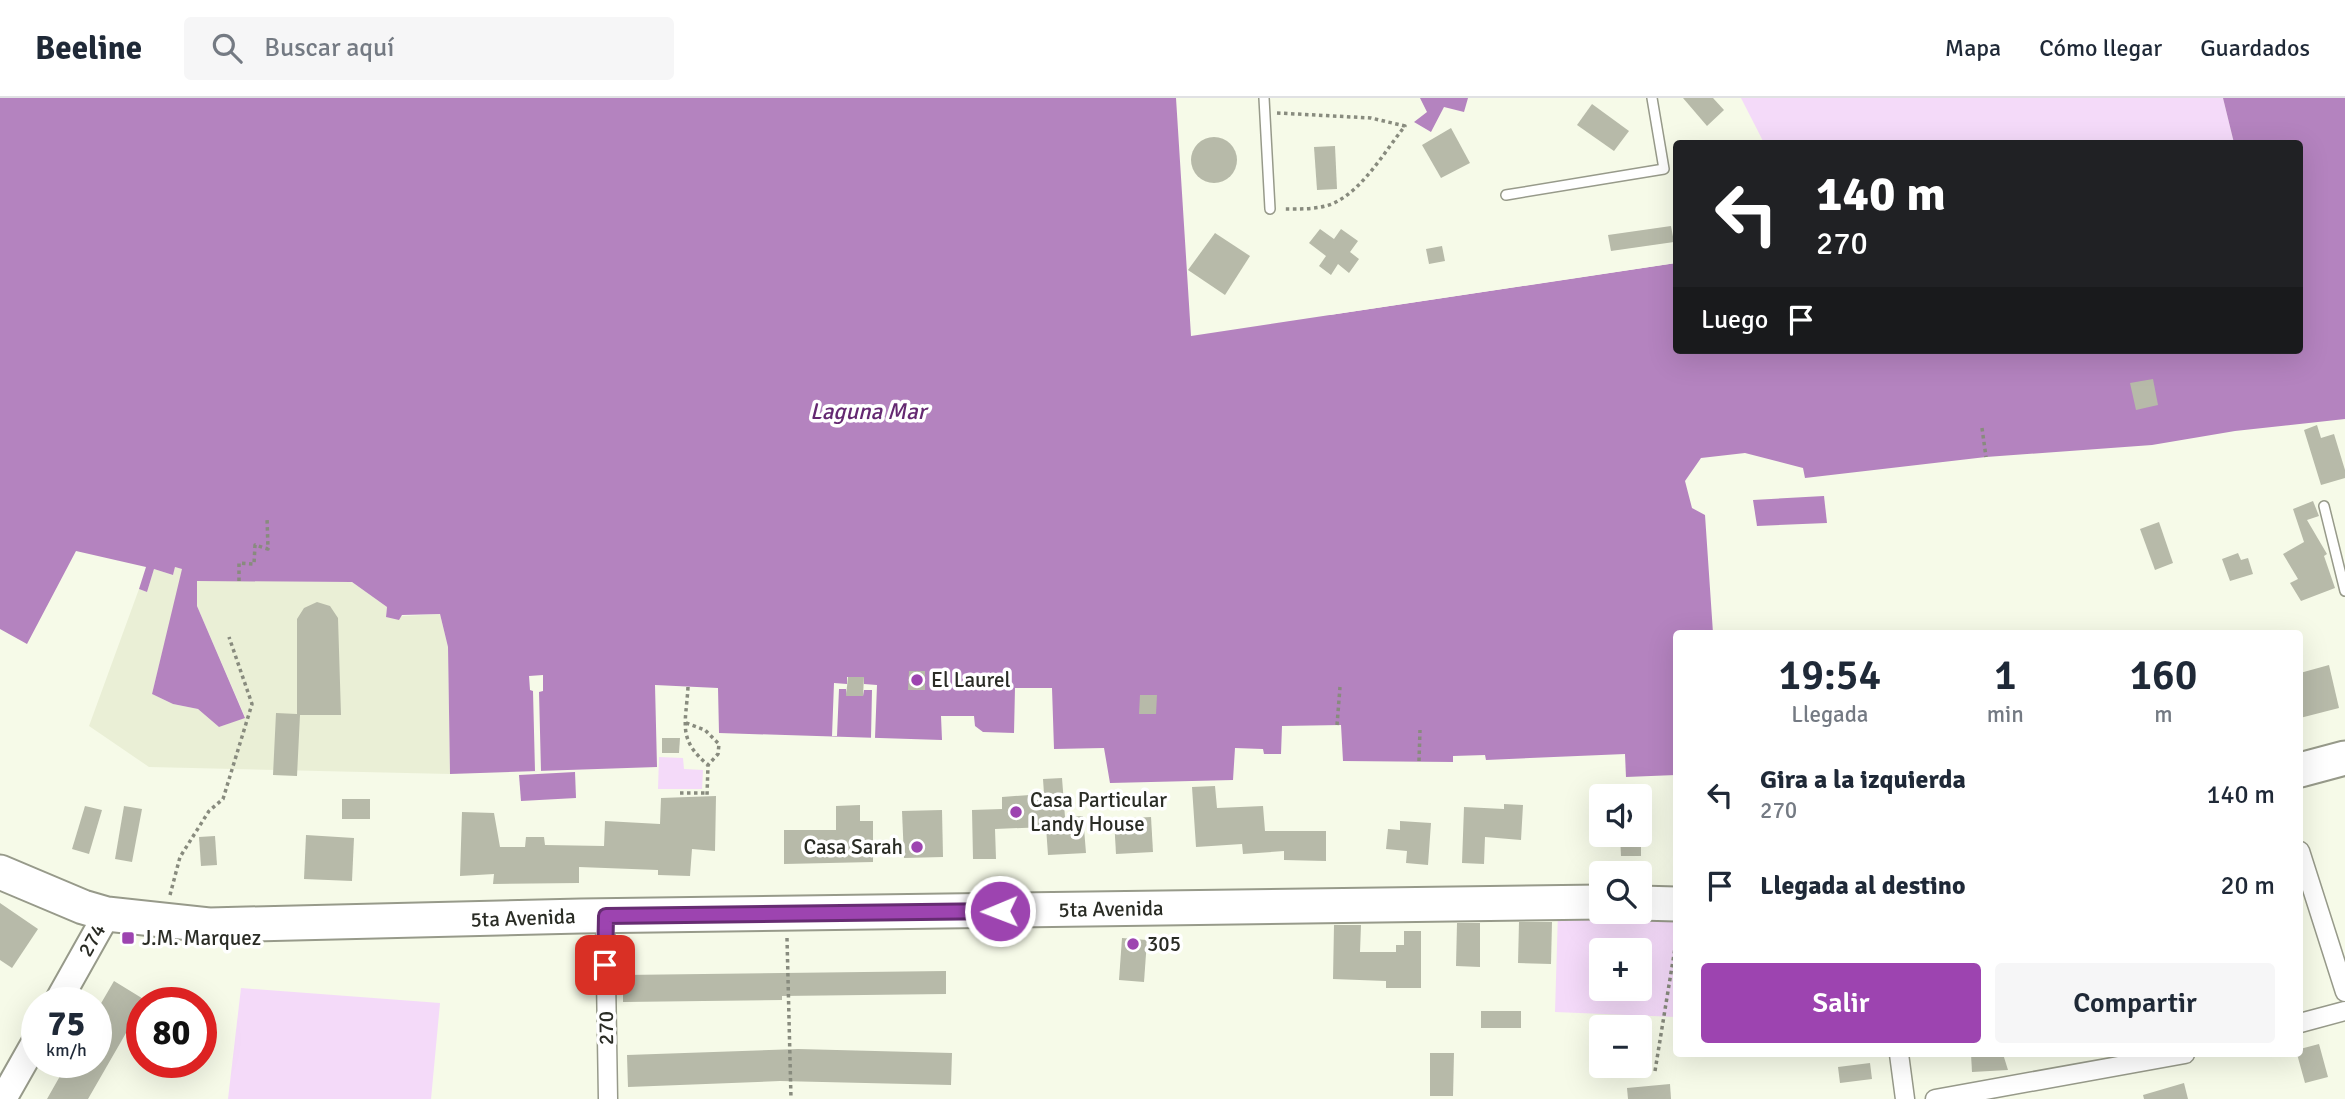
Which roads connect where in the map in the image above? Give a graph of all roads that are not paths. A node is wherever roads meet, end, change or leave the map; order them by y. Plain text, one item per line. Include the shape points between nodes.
1 (1264, 98) edge
2 (1652, 98) edge
3 (1506, 195) dead end
4 (1270, 209) road end
5 (2324, 506) dead end
6 (2345, 590) edge
7 (2345, 758) edge
8 (2303, 769) edge
9 (2303, 860) edge
10 (0, 872) edge
11 (1589, 902) edge
12 (1652, 903) edge
13 (1673, 904) edge
14 (107, 914) junction
15 (606, 916) junction
16 (66, 987) edge
17 (2345, 992) edge
18 (2345, 1011) edge
19 (2303, 1022) edge
20 (1899, 1057) edge
21 (2168, 1057) edge
22 (21, 1067) edge
23 (3, 1099) edge
24 (608, 1099) edge
25 (1905, 1099) edge
26 (1935, 1099) edge

1 - 4 lane
2 - 3 lane via 1664,169
5 - 6 lane
7 - 8 highway
9 - 17 street
10 - 14 highway, 5ta Avenida
11 - 15 highway, 5ta Avenida
12 - 13 highway
14 - 15 highway, 5ta Avenida via 209,925
14 - 16 street, 274
15 - 24 street, 270
18 - 19 street
20 - 25 street
21 - 26 street
22 - 23 street

